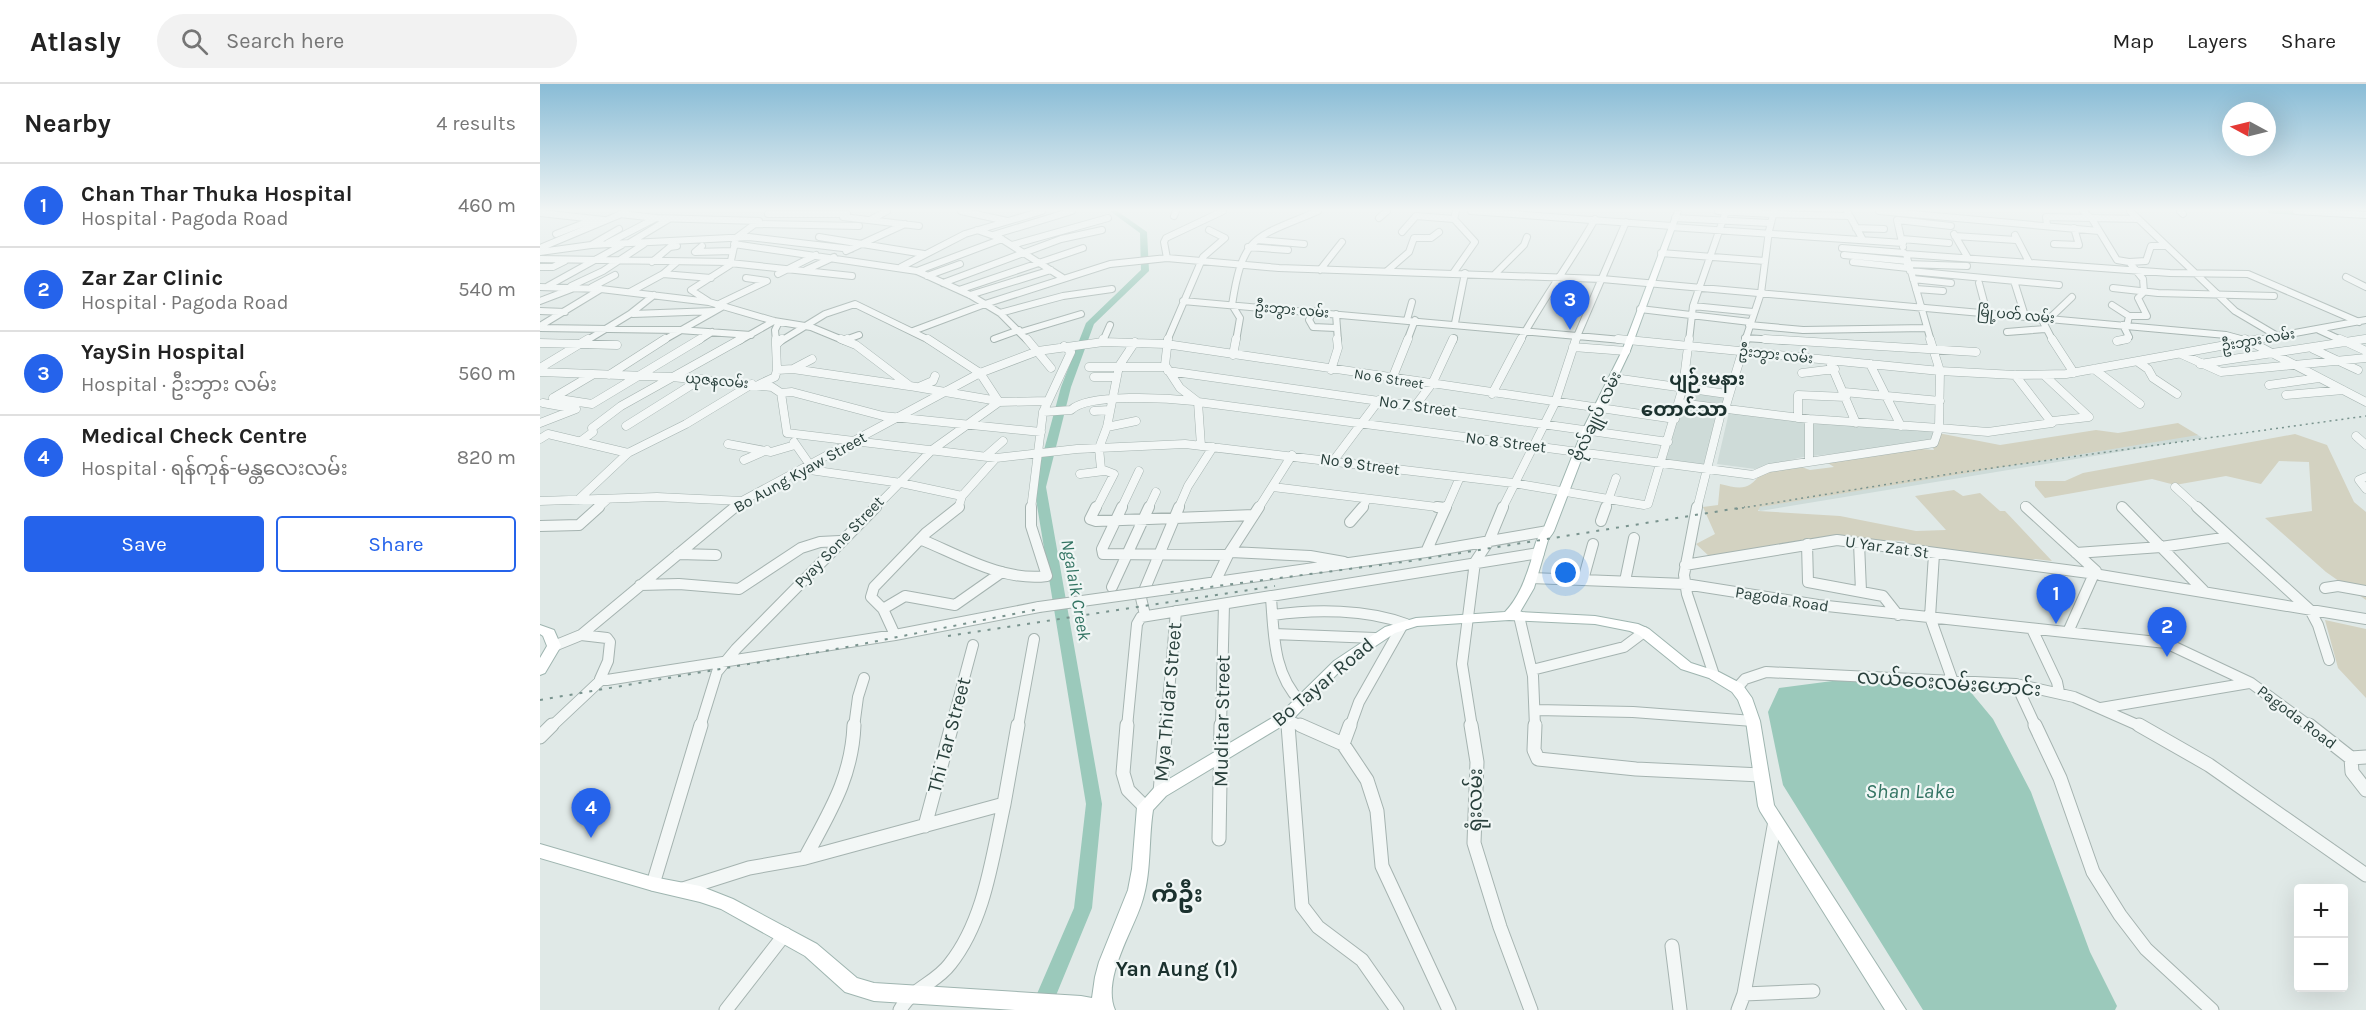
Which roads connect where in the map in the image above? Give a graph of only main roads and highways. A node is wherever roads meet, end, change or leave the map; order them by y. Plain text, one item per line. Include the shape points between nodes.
1 (1661, 254) edge
2 (1514, 616) junction
3 (540, 629) edge
4 (540, 670) edge
5 (540, 851) edge
6 (903, 1003) edge
7 (1104, 1009) edge
8 (1896, 1010) edge

1 - 2 main road, ဗိုလ်ချုပ် လမ်း via 1626,351 1588,429 1548,531 1540,539 1531,578
2 - 7 main road, Bo Tayar Road via 1404,625 1375,638 1339,664 1287,718 1160,792 1145,807 1137,889 1105,972 1101,990
2 - 8 main road, Bo Tayar Road via 1595,620 1633,627 1686,666 1737,688 1753,721 1766,806
3 - 4 main road via 549,633 554,646
5 - 6 main road via 727,904 812,950 852,986
6 - 7 main road via 988,1001

